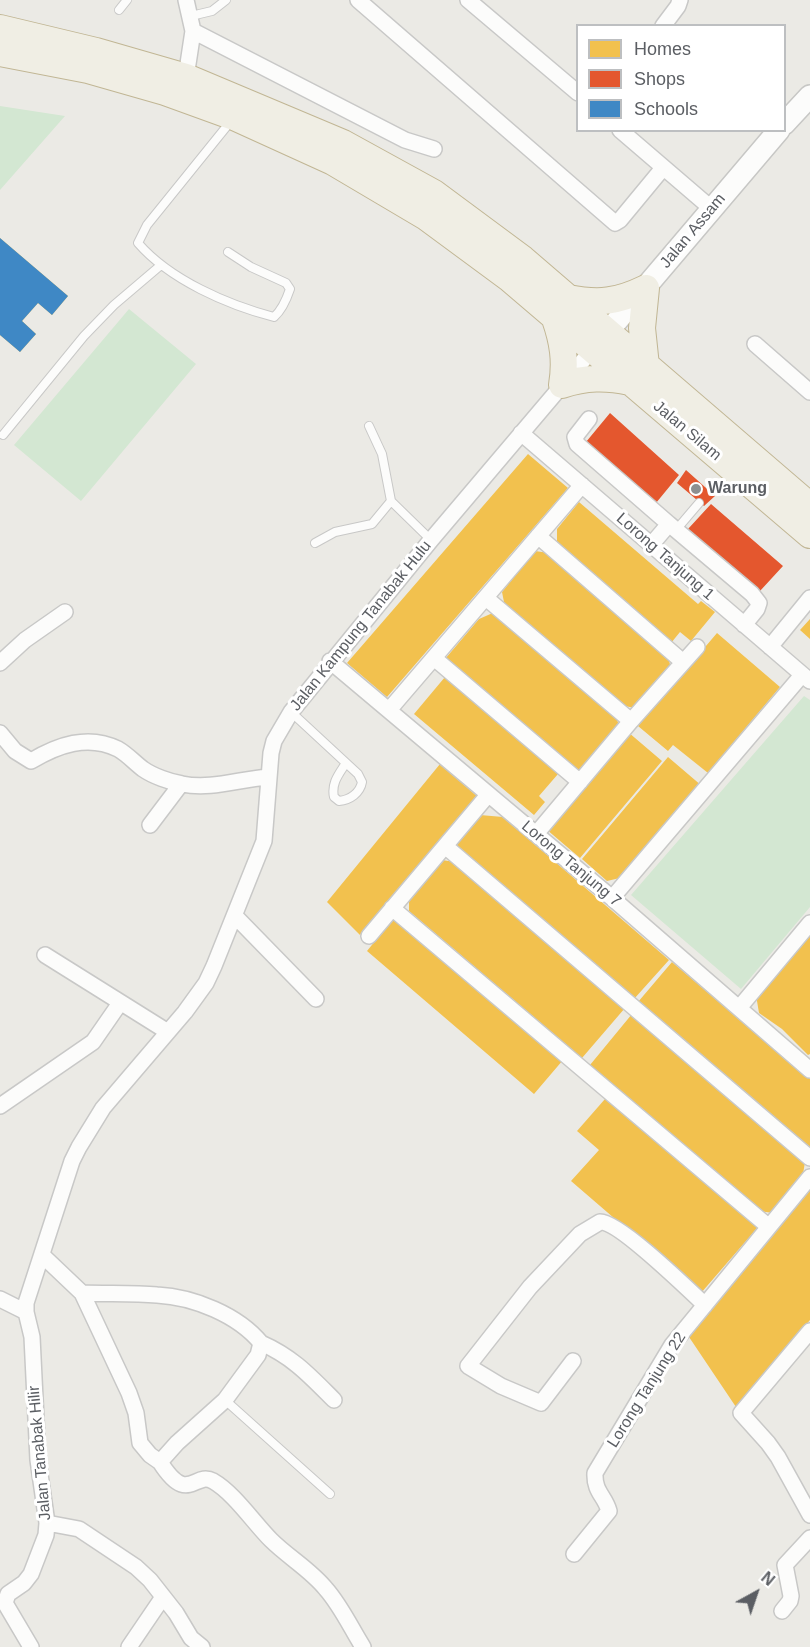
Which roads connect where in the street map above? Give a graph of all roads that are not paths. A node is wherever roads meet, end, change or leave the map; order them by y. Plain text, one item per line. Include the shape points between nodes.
1 (127, 0) edge
2 (186, 0) edge
3 (226, 0) edge
4 (358, 0) edge
5 (468, 0) edge
6 (680, 0) edge
7 (119, 10) dead end
8 (192, 24) junction
9 (664, 24) edge
10 (0, 28) edge
11 (0, 53) edge
12 (186, 77) junction
13 (576, 91) edge
14 (810, 96) edge
15 (234, 117) junction
16 (786, 122) edge
17 (622, 132) edge
18 (777, 132) edge
19 (435, 149) dead end
20 (663, 168) junction
21 (712, 209) junction
22 (228, 252) dead end
23 (161, 265) junction
24 (646, 288) junction
25 (561, 309) junction
26 (600, 341) junction
27 (755, 344) dead end
28 (638, 374) junction
29 (562, 385) junction
30 (810, 392) edge
31 (589, 418) dead end
32 (369, 426) dead end
33 (521, 433) junction
34 (3, 435) dead end
35 (582, 485) junction
36 (391, 501) junction
37 (699, 503) dead end
38 (810, 506) edge
39 (672, 527) junction
40 (810, 535) edge
41 (538, 536) junction
42 (431, 540) junction
43 (315, 543) dead end
44 (651, 545) junction
45 (486, 598) junction
46 (810, 598) edge
47 (65, 612) dead end
48 (744, 625) junction
49 (698, 647) dead end
50 (770, 647) junction
51 (434, 658) junction
52 (330, 661) junction
53 (683, 662) junction
54 (0, 663) edge
55 (806, 678) edge
56 (389, 710) junction
57 (291, 712) junction
58 (631, 721) junction
59 (0, 733) edge
60 (346, 763) junction
61 (269, 777) junction
62 (580, 782) junction
63 (181, 784) junction
64 (488, 795) junction
65 (150, 825) dead end
66 (536, 834) junction
67 (445, 846) junction
68 (612, 898) junction
69 (392, 908) junction
70 (235, 916) junction
71 (810, 923) edge
72 (369, 936) dead end
73 (45, 956) dead end
74 (316, 999) dead end
75 (120, 1003) junction
76 (739, 1008) junction
77 (168, 1032) junction
78 (810, 1070) edge
79 (0, 1106) edge
80 (810, 1158) edge
81 (810, 1177) edge
82 (769, 1227) junction
83 (42, 1255) junction
84 (82, 1293) junction
85 (0, 1299) edge
86 (705, 1305) junction
87 (26, 1312) junction
88 (810, 1330) edge
89 (261, 1343) junction
90 (573, 1361) dead end
91 (225, 1400) junction
92 (334, 1400) dead end
93 (160, 1462) junction
94 (330, 1494) dead end
95 (810, 1515) edge
96 (47, 1523) junction
97 (810, 1538) edge
98 (574, 1554) dead end
99 (164, 1597) junction
100 (782, 1611) dead end
101 (31, 1647) edge
102 (129, 1647) edge
103 (202, 1647) edge
104 (363, 1647) edge

1 - 7 lane
2 - 8 street
3 - 8 lane
4 - 20 street via 615,223
5 - 13 street
6 - 9 street
8 - 12 street
8 - 19 street via 405,140
10 - 12 highway
11 - 15 highway via 88,70
12 - 25 highway via 343,143 434,193 523,259
14 - 16 main road
15 - 23 lane via 147,225 138,243
15 - 25 highway via 333,162 426,217 510,279
17 - 20 street
18 - 21 main road, Jalan Assam
20 - 21 street
21 - 24 main road, Jalan Assam
22 - 23 lane via 290,288 274,317 206,292
23 - 34 lane via 84,336
24 - 25 highway via 614,301 585,301
24 - 26 main road, Jalan Assam
24 - 28 highway
25 - 26 highway, Jalan Silam
25 - 29 highway via 565,368
26 - 28 highway, Jalan Silam
26 - 29 street, Jalan Kampung Tanabak Hulu
27 - 30 street
28 - 29 highway
28 - 38 highway, Jalan Silam
28 - 40 highway, Jalan Silam
29 - 33 street, Jalan Kampung Tanabak Hulu
31 - 39 street via 575,437 577,444
32 - 36 lane via 382,454
33 - 35 street, Lorong Tanjung 1
33 - 42 street, Jalan Kampung Tanabak Hulu
35 - 41 street
35 - 44 street, Lorong Tanjung 1
36 - 42 lane
36 - 43 lane via 372,524 336,532
37 - 39 lane
39 - 44 street
39 - 48 street via 759,603
41 - 45 street
41 - 53 street
42 - 52 street, Jalan Kampung Tanabak Hulu
44 - 48 street, Lorong Tanjung 1
45 - 51 street
45 - 58 street
46 - 50 street
47 - 54 street
48 - 50 street, Lorong Tanjung 1
49 - 53 street
50 - 55 street, Lorong Tanjung 1
51 - 56 street
51 - 62 street
52 - 56 street, Lorong Tanjung 7
52 - 57 street, Jalan Kampung Tanabak Hulu
53 - 58 street
55 - 68 street
56 - 64 street, Lorong Tanjung 7
57 - 60 lane
57 - 61 street, Jalan Kampung Tanabak Hulu via 274,741
58 - 62 street
59 - 63 street via 15,751 31,761 70,742 104,744 119,750 146,771
60 - 60 lane via 362,782 356,793 339,801 334,796 334,781
61 - 63 street via 200,786
61 - 70 street, Jalan Kampung Tanabak Hulu via 264,841
62 - 66 street
63 - 65 street
64 - 66 street, Lorong Tanjung 7
64 - 67 street
66 - 68 street, Lorong Tanjung 7
67 - 69 street
67 - 80 street
68 - 76 street, Lorong Tanjung 7
69 - 72 street
69 - 82 street
70 - 74 street
70 - 77 street, Jalan Kampung Tanabak Hulu via 206,983
71 - 76 street
73 - 75 street
75 - 77 street
75 - 79 street via 93,1042
76 - 78 street, Lorong Tanjung 7
77 - 83 street, Jalan Kampung Tanabak Hulu via 103,1108 79,1147
81 - 82 street, Lorong Tanjung 22
82 - 86 street, Lorong Tanjung 22
83 - 84 street
83 - 87 street, Jalan Kampung Tanabak Hulu
84 - 89 street via 156,1294 189,1301 235,1320
84 - 93 street via 129,1393 140,1443
85 - 87 street
86 - 90 street via 648,1254 611,1225 600,1222 583,1232 530,1287 468,1366 541,1403
86 - 98 street, Lorong Tanjung 22 via 674,1343 595,1473 594,1483 609,1511
87 - 96 street, Jalan Tanabak Hilir via 32,1337 38,1460
88 - 95 street via 741,1413 773,1450
89 - 91 street via 258,1355
89 - 92 street via 294,1360
91 - 93 street
91 - 94 lane
93 - 104 street via 177,1483 188,1485 207,1479 226,1492 273,1542 326,1588
96 - 99 street via 79,1529 117,1553
96 - 101 street, Jalan Tanabak Hilir via 31,1574 8,1594 5,1602
97 - 100 street via 785,1564 791,1596
99 - 102 street
99 - 103 street via 190,1638

